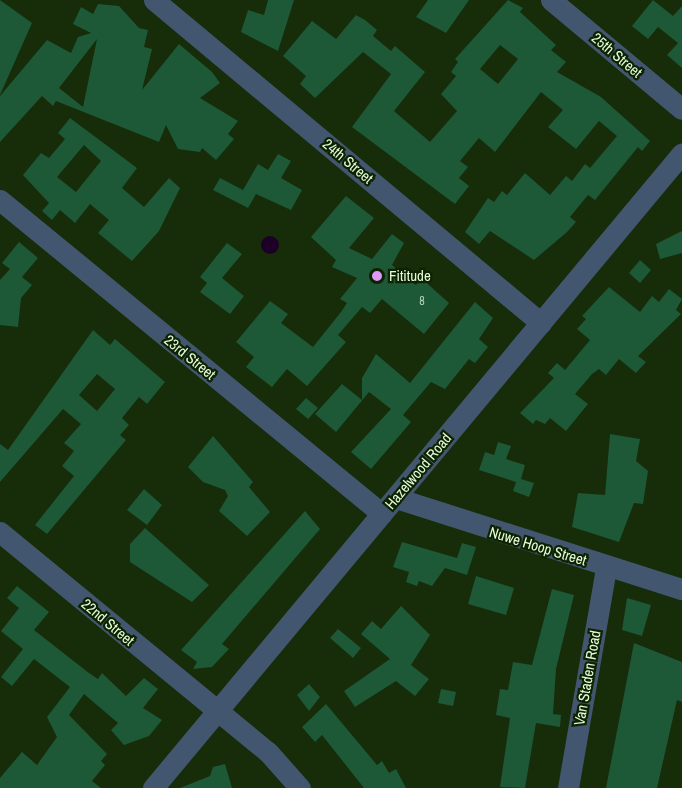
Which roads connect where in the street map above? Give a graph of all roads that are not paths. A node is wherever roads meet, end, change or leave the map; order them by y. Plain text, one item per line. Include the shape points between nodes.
1 (154, 0) edge
2 (551, 0) edge
3 (682, 109) edge
4 (682, 153) edge
5 (0, 200) edge
6 (541, 323) junction
7 (396, 498) junction
8 (381, 514) junction
9 (0, 532) edge
10 (606, 567) junction
11 (682, 589) edge
12 (216, 712) junction
13 (153, 788) edge
14 (300, 788) edge
15 (568, 788) edge

1 - 6 street, 24th Street
2 - 3 street, 25th Street
4 - 6 street, Hazelwood Road
5 - 8 street, 23rd Street
6 - 7 street, Hazelwood Road
7 - 8 street, Hazelwood Road
7 - 10 street, Nuwe Hoop Street
8 - 12 street, Hazelwood Road
9 - 12 street, 22nd Street
10 - 11 street, Nuwe Hoop Street
10 - 15 street, Van Staden Road
12 - 13 street, Hazelwood Road
12 - 14 street, 22nd Street via 268,752

